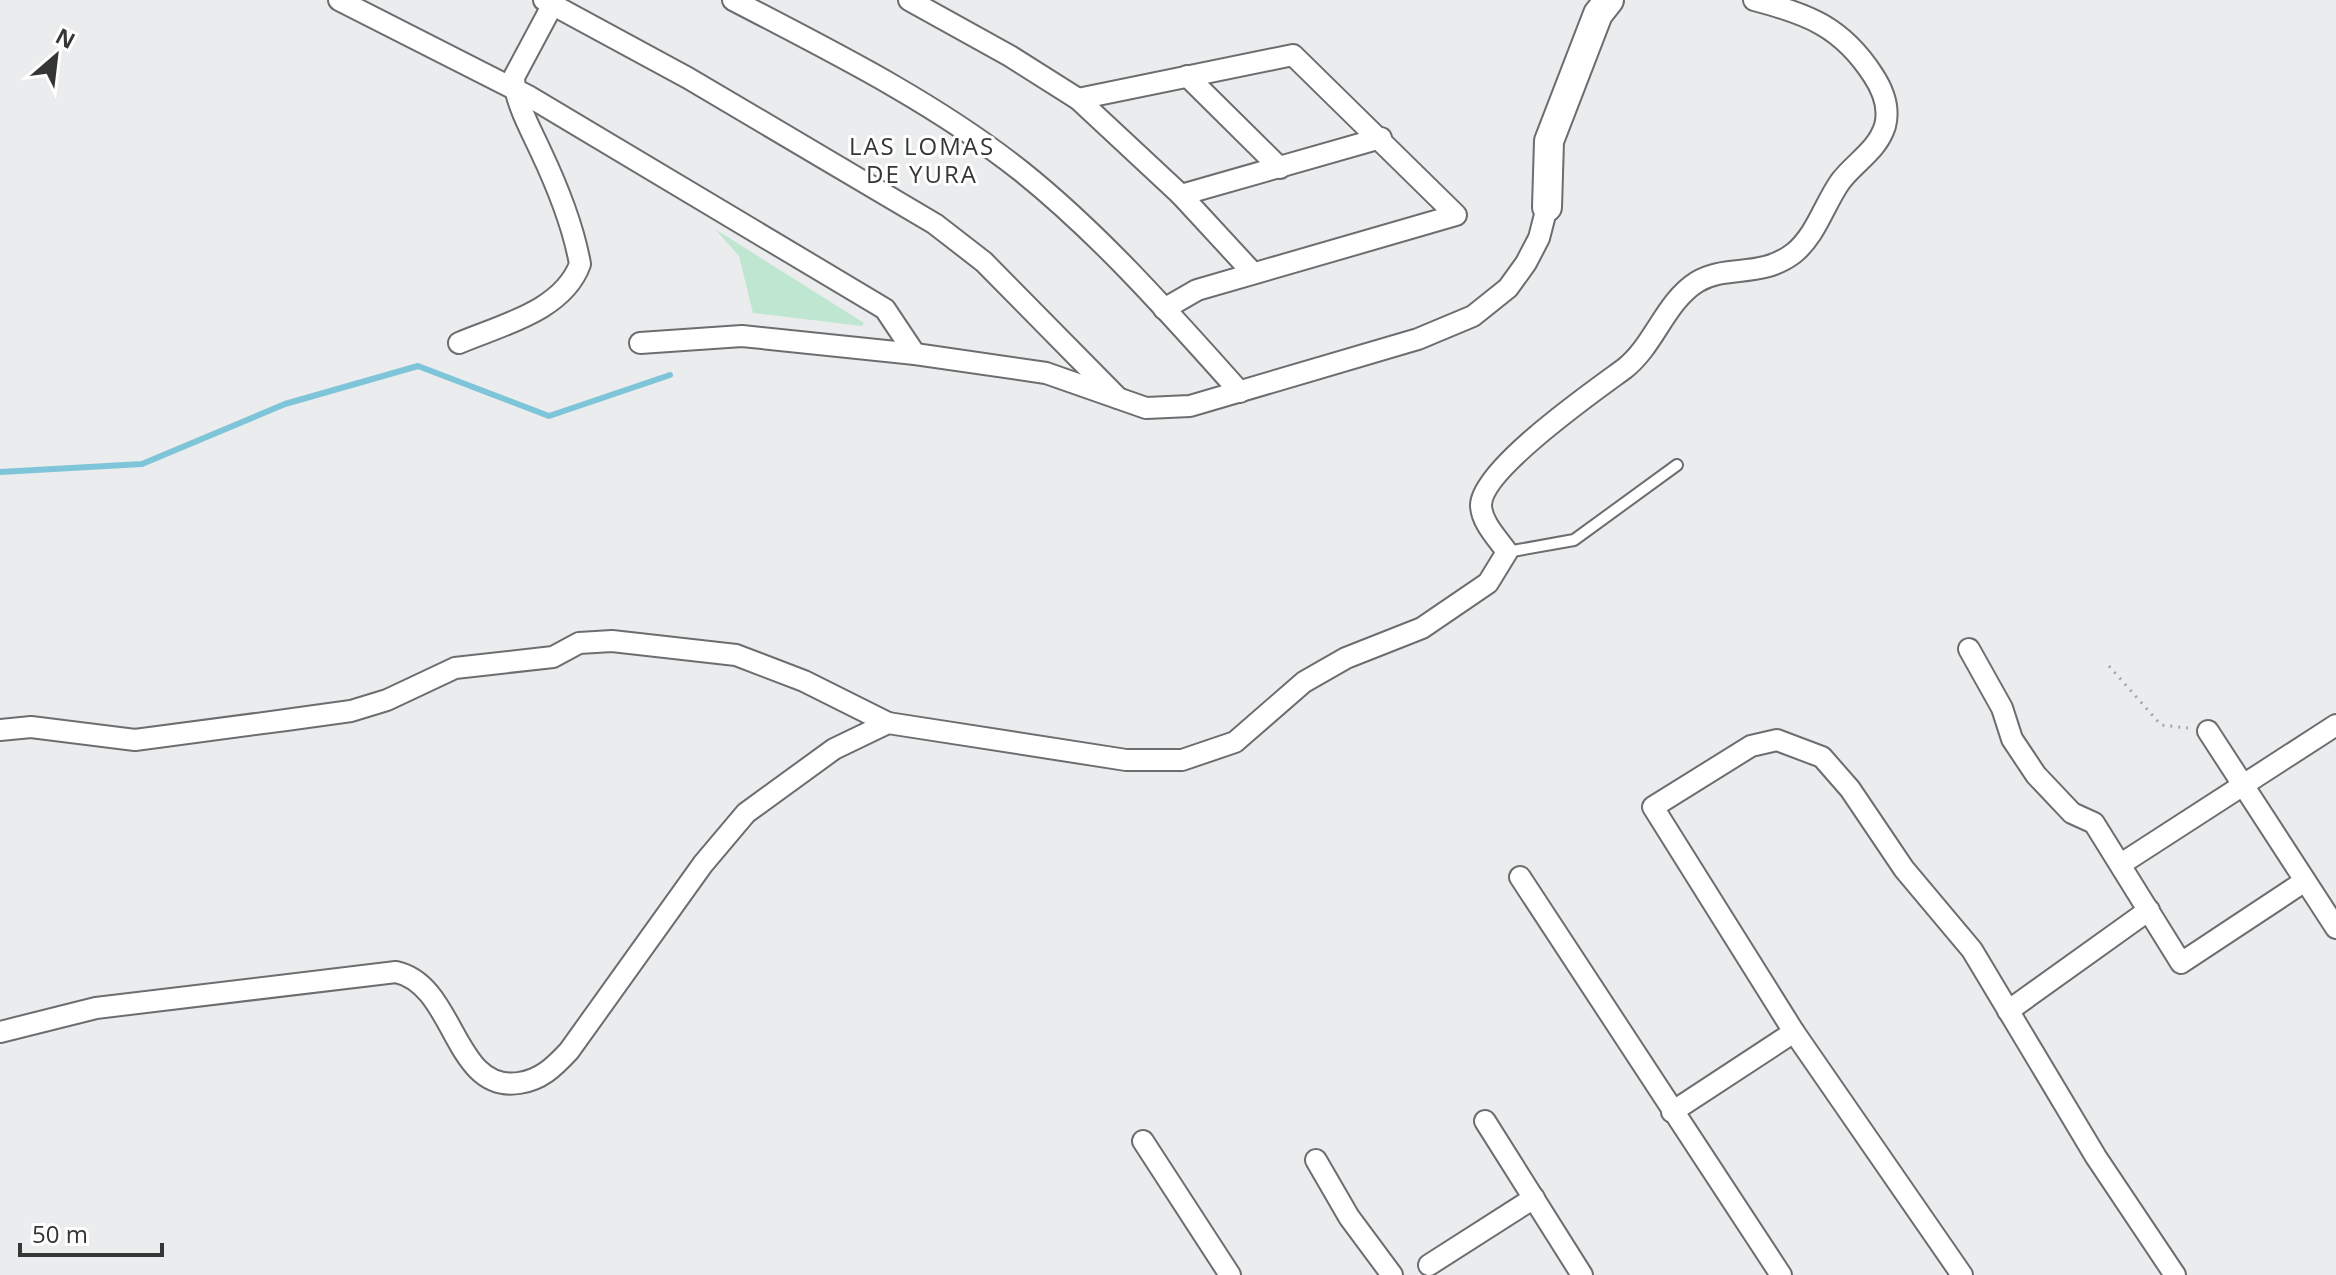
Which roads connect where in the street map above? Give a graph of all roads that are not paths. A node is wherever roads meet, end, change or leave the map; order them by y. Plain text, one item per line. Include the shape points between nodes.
1 (339, 0) edge
2 (733, 0) edge
3 (909, 0) edge
4 (1609, 0) edge
5 (1754, 0) edge
6 (1797, 0) edge
7 (548, 2) edge
8 (1809, 18) junction
9 (1187, 76) junction
10 (519, 91) junction
11 (1078, 99) junction
12 (1381, 138) junction
13 (1280, 168) junction
14 (1181, 195) junction
15 (1547, 207) joint
16 (1253, 273) junction
17 (1164, 309) junction
18 (459, 343) dead end
19 (640, 343) dead end
20 (915, 354) junction
21 (1240, 392) junction
22 (1122, 402) junction
23 (1677, 465) dead end
24 (1507, 552) junction
25 (1969, 649) dead end
26 (888, 723) junction
27 (0, 730) edge
28 (2334, 730) edge
29 (2208, 731) road end
30 (2243, 785) junction
31 (2121, 864) junction
32 (1520, 877) dead end
33 (2305, 881) junction
34 (2149, 910) junction
35 (2336, 928) edge
36 (2008, 1011) junction
37 (0, 1032) edge
38 (1794, 1032) junction
39 (1672, 1112) junction
40 (1485, 1121) dead end
41 (1143, 1141) dead end
42 (1316, 1160) dead end
43 (1534, 1198) junction
44 (1429, 1265) dead end
45 (1230, 1275) edge
46 (1392, 1275) edge
47 (1582, 1275) edge
48 (1781, 1275) edge
49 (1962, 1275) edge
50 (2175, 1275) edge

1 - 10 street
2 - 17 street via 995,152 1056,200
3 - 11 street
4 - 15 street via 1598,14 1549,141
5 - 8 street
6 - 8 street
7 - 10 street via 514,77
7 - 22 street via 935,224 984,262
8 - 24 street via 1846,38 1882,88 1885,125 1875,146 1846,175 1810,237 1796,251 1768,269 1701,280 1685,291 1628,366 1569,409 1490,480 1481,505
9 - 11 street
9 - 12 street via 1293,55
9 - 13 street
10 - 18 street via 525,122 562,201 580,264 565,291 543,306
10 - 20 street via 885,309
11 - 14 street
12 - 13 street
12 - 16 street via 1456,215
13 - 14 street
14 - 16 street
15 - 21 street via 1526,263 1508,288 1473,316 1418,339
16 - 17 street via 1197,290
17 - 21 street
19 - 20 street via 742,336
20 - 22 street via 1046,373
21 - 22 street via 1190,406 1146,408
23 - 24 lane via 1574,540
24 - 26 street via 1488,583 1422,628 1335,664 1304,682 1235,742 1182,760 1095,757
25 - 31 street via 2002,708 2012,739 2036,775 2072,813 2094,823
26 - 27 street via 804,681 736,655 612,641 579,643 553,657 455,668 351,711 135,740 31,727
26 - 37 street via 834,749 746,813 703,864 569,1051 532,1081 491,1083 421,983 396,972 96,1008
28 - 30 street
29 - 30 street
30 - 31 street
30 - 33 street
31 - 34 street
32 - 39 street
33 - 34 street via 2181,963
33 - 35 street
34 - 36 street
36 - 38 street via 1972,950 1904,869 1850,789 1822,757 1777,740 1751,746 1653,807
36 - 50 street
38 - 39 street
38 - 49 street
39 - 48 street
40 - 43 street
41 - 45 street
42 - 46 street
43 - 44 street
43 - 47 street

